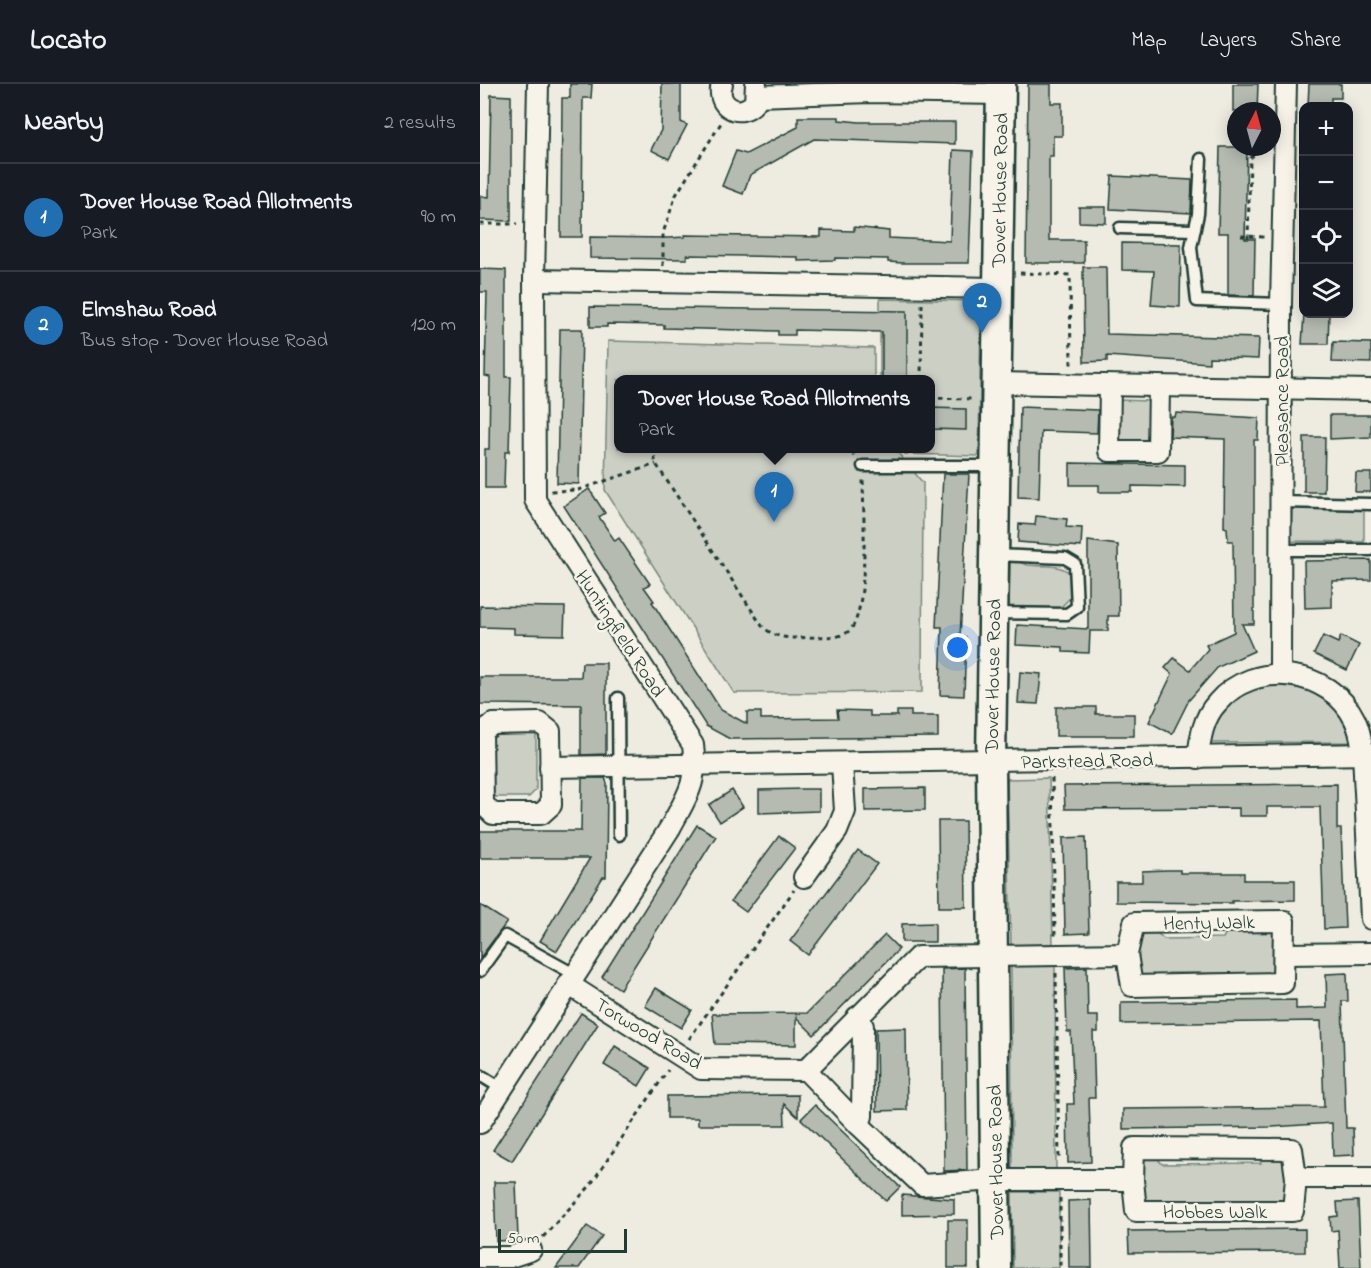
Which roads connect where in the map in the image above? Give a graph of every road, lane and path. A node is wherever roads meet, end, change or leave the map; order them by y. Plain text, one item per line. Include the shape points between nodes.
1 (538, 84) edge
2 (722, 84) edge
3 (1286, 84) edge
4 (1001, 89) edge
5 (756, 90) edge
6 (728, 108) junction
7 (1252, 156) edge
8 (1201, 159) dead end
9 (480, 224) edge
10 (535, 224) junction
11 (1120, 228) dead end
12 (1193, 230) junction
13 (1241, 236) dead end
14 (1248, 238) junction
15 (1282, 238) junction
16 (534, 280) junction
17 (998, 280) junction
18 (663, 282) junction
19 (922, 287) junction
20 (1281, 304) junction
21 (921, 375) edge
22 (1071, 385) junction
23 (1110, 386) junction
24 (1159, 387) junction
25 (1281, 389) junction
26 (1371, 390) edge
27 (996, 391) junction
28 (935, 397) edge
29 (653, 453) edge
30 (656, 464) junction
31 (863, 466) joint
32 (994, 466) junction
33 (535, 490) junction
34 (1282, 502) junction
35 (1371, 504) edge
36 (1281, 550) junction
37 (1371, 550) edge
38 (993, 555) junction
39 (992, 613) junction
40 (1280, 674) junction
41 (618, 698) dead end
42 (484, 725) edge
43 (1367, 754) edge
44 (1198, 758) junction
45 (1051, 760) junction
46 (990, 762) junction
47 (696, 764) junction
48 (842, 764) junction
49 (619, 766) junction
50 (550, 767) junction
51 (483, 809) edge
52 (619, 835) dead end
53 (804, 877) dead end
54 (1371, 919) edge
55 (1056, 947) junction
56 (1371, 953) edge
57 (1127, 954) junction
58 (1285, 954) junction
59 (992, 957) junction
60 (480, 971) edge
61 (571, 979) junction
62 (856, 1017) junction
63 (806, 1070) junction
64 (480, 1075) edge
65 (501, 1088) junction
66 (480, 1123) edge
67 (859, 1125) junction
68 (1296, 1178) junction
69 (1371, 1178) edge
70 (996, 1180) junction
71 (1133, 1180) junction
72 (1060, 1189) junction
73 (531, 1250) dead end
74 (480, 1257) edge
75 (996, 1268) edge
76 (1060, 1268) edge

1 - 10 street, Huntingfield Road
2 - 6 street via 721,98
3 - 15 street, Pleasance Road
4 - 5 street
4 - 17 street, Dover House Road
5 - 6 street via 746,110
6 - 18 path via 667,217 663,232
7 - 14 path
8 - 12 lane via 1198,214
9 - 10 path
10 - 16 street, Huntingfield Road
11 - 12 lane
12 - 20 lane via 1197,301
13 - 14 path
14 - 15 path
15 - 20 street, Pleasance Road
16 - 18 street
16 - 33 street, Huntingfield Road
17 - 19 street
17 - 22 path via 1070,275
17 - 27 street, Dover House Road
18 - 19 street
19 - 21 path
20 - 25 street, Pleasance Road
22 - 23 street
22 - 27 street
23 - 24 street
23 - 24 street via 1109,451 1158,452
24 - 25 street
25 - 26 street
25 - 34 street, Pleasance Road
27 - 28 path
27 - 32 street, Dover House Road
29 - 30 path
30 - 31 path via 762,626 784,638 840,636 855,624 863,592
30 - 33 path via 578,490
31 - 32 lane
32 - 38 street, Dover House Road
33 - 47 street, Huntingfield Road via 535,500 693,745
34 - 35 lane
34 - 36 street, Pleasance Road
36 - 37 lane
36 - 40 street, Pleasance Road
38 - 39 street, Dover House Road
38 - 39 lane via 1065,558 1076,564 1077,607 1067,614
39 - 46 street, Dover House Road
40 - 43 street via 1317,683 1343,703
40 - 44 street via 1259,676 1216,703 1200,738
41 - 49 lane
42 - 50 street via 540,723 550,731
42 - 51 street
43 - 44 street, Parkstead Road
43 - 54 street
44 - 45 street, Parkstead Road
45 - 46 street, Parkstead Road
45 - 55 path
46 - 48 street, Parkstead Road
46 - 59 street, Dover House Road
47 - 48 street, Parkstead Road
47 - 49 street, Parkstead Road
47 - 61 street via 694,784 670,828
48 - 53 street via 845,811 837,831
49 - 50 street, Parkstead Road
49 - 52 lane
50 - 51 street via 551,805 541,814 493,814
55 - 57 street
55 - 59 street
55 - 72 path
56 - 58 street
57 - 58 street, Henty Walk via 1132,986 1283,984
57 - 58 street, Henty Walk via 1134,923 1284,921
59 - 62 street via 918,957
59 - 70 street, Dover House Road
60 - 61 lane via 505,936
61 - 63 street, Torwood Road via 701,1069
61 - 65 street
62 - 63 street
62 - 67 street via 863,1026
63 - 67 street
64 - 65 lane
65 - 66 street
67 - 70 street via 922,1185
68 - 69 street
68 - 71 street, Hobbes Walk via 1292,1149 1134,1148
68 - 71 street, Hobbes Walk via 1293,1211 1136,1211
70 - 72 street
70 - 75 street, Dover House Road
71 - 72 street
72 - 76 path
73 - 74 street via 510,1257

